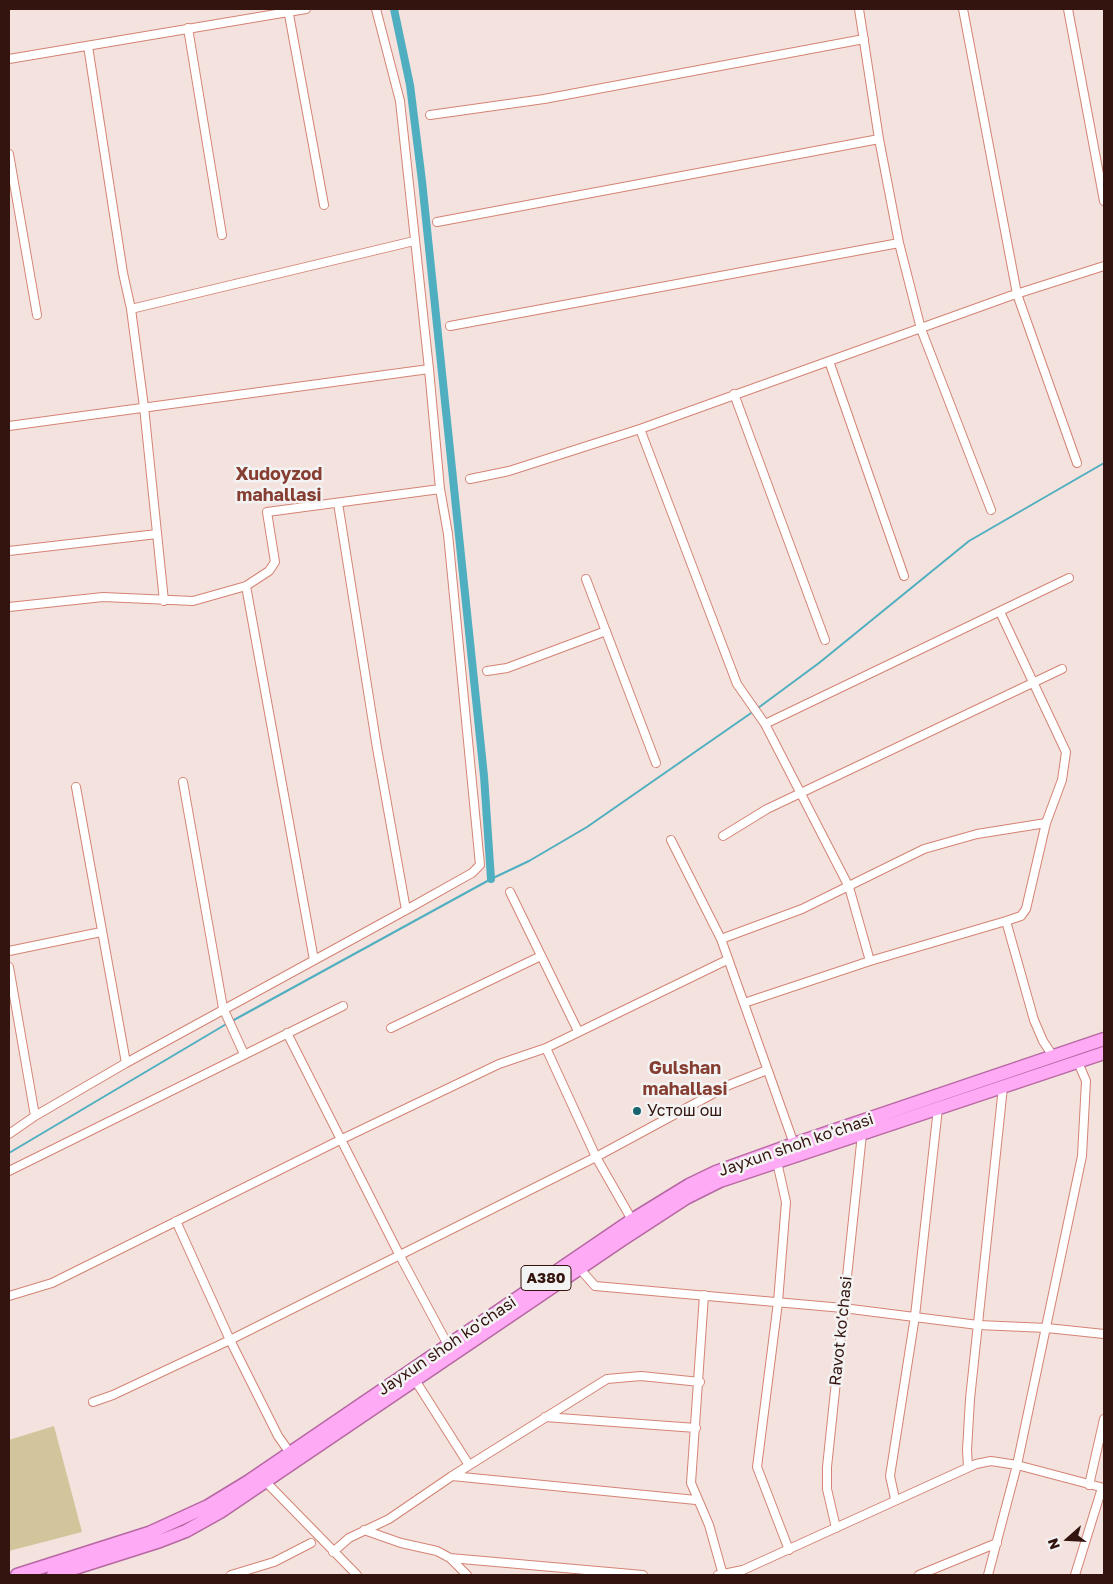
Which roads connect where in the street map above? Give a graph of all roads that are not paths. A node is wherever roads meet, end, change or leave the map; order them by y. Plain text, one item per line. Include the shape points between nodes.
1 (306, 9) edge
2 (376, 9) edge
3 (859, 9) edge
4 (963, 9) edge
5 (1068, 9) edge
6 (288, 10) edge
7 (188, 28) junction
8 (864, 39) junction
9 (88, 46) junction
10 (9, 59) edge
11 (430, 115) dead end
12 (879, 139) junction
13 (9, 154) edge
14 (1104, 201) edge
15 (324, 205) dead end
16 (437, 222) dead end
17 (222, 235) dead end
18 (414, 241) junction
19 (899, 243) junction
20 (1104, 266) edge
21 (1017, 294) junction
22 (131, 309) junction
23 (37, 315) dead end
24 (450, 326) dead end
25 (921, 329) junction
26 (829, 361) junction
27 (429, 369) junction
28 (734, 394) junction
29 (144, 407) junction
30 (9, 426) edge
31 (640, 429) junction
32 (1077, 463) dead end
33 (470, 479) dead end
34 (440, 489) junction
35 (338, 503) junction
36 (991, 510) dead end
37 (157, 534) junction
38 (9, 551) edge
39 (904, 576) dead end
40 (1069, 578) dead end
41 (586, 579) dead end
42 (246, 586) junction
43 (164, 601) junction
44 (9, 607) edge
45 (1000, 612) junction
46 (606, 631) junction
47 (826, 640) dead end
48 (1062, 669) dead end
49 (487, 671) dead end
50 (1032, 683) junction
51 (765, 724) junction
52 (656, 762) dead end
53 (183, 782) dead end
54 (76, 788) dead end
55 (801, 792) junction
56 (1046, 823) junction
57 (724, 836) dead end
58 (671, 840) dead end
59 (849, 887) junction
60 (510, 892) dead end
61 (406, 910) junction
62 (1006, 921) junction
63 (101, 932) junction
64 (721, 940) junction
65 (9, 951) edge
66 (541, 956) junction
67 (314, 960) junction
68 (727, 960) junction
69 (870, 962) junction
70 (9, 968) edge
71 (744, 1003) junction
72 (343, 1006) dead end
73 (224, 1012) junction
74 (391, 1028) dead end
75 (578, 1031) junction
76 (287, 1033) junction
77 (1104, 1039) edge
78 (546, 1048) junction
79 (1104, 1052) edge
80 (244, 1054) junction
81 (1053, 1056) junction
82 (1078, 1062) junction
83 (126, 1063) junction
84 (767, 1070) junction
85 (1003, 1087) junction
86 (938, 1108) junction
87 (35, 1116) junction
88 (9, 1134) edge
89 (862, 1134) junction
90 (340, 1140) junction
91 (794, 1144) junction
92 (596, 1157) junction
93 (777, 1162) junction
94 (9, 1172) edge
95 (632, 1220) junction
96 (176, 1221) junction
97 (400, 1256) junction
98 (580, 1269) junction
99 (704, 1295) junction
100 (9, 1296) edge
101 (778, 1302) junction
102 (843, 1308) junction
103 (914, 1316) junction
104 (978, 1325) junction
105 (1047, 1328) junction
106 (1104, 1334) edge
107 (230, 1340) junction
108 (448, 1345) junction
109 (415, 1380) junction
110 (700, 1382) junction
111 (92, 1402) dead end
112 (545, 1417) junction
113 (1104, 1419) edge
114 (696, 1428) junction
115 (290, 1453) junction
116 (469, 1465) junction
117 (1017, 1465) junction
118 (968, 1467) junction
119 (452, 1476) junction
120 (266, 1482) junction
121 (1089, 1485) junction
122 (1103, 1488) edge
123 (895, 1499) junction
124 (696, 1500) junction
125 (836, 1528) junction
126 (364, 1530) junction
127 (997, 1542) junction
128 (311, 1543) dead end
129 (789, 1550) junction
130 (333, 1552) junction
131 (450, 1558) junction
132 (17, 1575) edge
133 (53, 1575) edge
134 (231, 1575) edge
135 (357, 1575) edge
136 (467, 1575) edge
137 (642, 1575) edge
138 (718, 1575) edge
139 (723, 1575) edge
140 (918, 1575) edge
141 (988, 1575) edge
142 (1075, 1575) edge

1 - 6 street
2 - 18 street via 400,101
3 - 8 street
4 - 21 street
5 - 14 street
6 - 7 street
6 - 15 street
7 - 9 street
7 - 17 street
8 - 11 street via 544,99
8 - 12 street
9 - 10 street
9 - 22 street
12 - 16 street
12 - 19 street
13 - 23 street
18 - 22 street
18 - 27 street
19 - 24 street
19 - 25 street
20 - 21 street
21 - 25 street
21 - 32 street
22 - 29 street
25 - 26 street
25 - 36 street
26 - 28 street
26 - 39 street
27 - 29 street
27 - 34 street
28 - 31 street
28 - 47 street
29 - 30 street
29 - 37 street
31 - 33 street
31 - 51 street via 737,684
34 - 35 street
34 - 61 street via 448,534 480,865 472,873
35 - 42 street via 267,512 275,562
35 - 61 street
37 - 38 street
37 - 43 street
40 - 45 street
41 - 46 street
42 - 43 street via 193,601
42 - 67 street
43 - 44 street via 103,597
45 - 50 street
45 - 51 street
46 - 49 street via 507,668
46 - 52 street
48 - 50 street
50 - 55 street
50 - 56 street via 1066,752 1062,780
51 - 55 street
53 - 73 street
54 - 63 street
55 - 57 street
55 - 59 street
56 - 59 street via 976,834 924,849
56 - 62 street via 1026,909 1021,916
58 - 64 street
59 - 64 street
59 - 69 street
60 - 66 street
61 - 67 street
62 - 69 street
62 - 81 street via 1034,1020
63 - 65 street
63 - 83 street
64 - 68 street
66 - 74 street
66 - 75 street
67 - 73 street
68 - 71 street
68 - 75 street
69 - 71 street
70 - 87 street
71 - 84 street
72 - 76 street
73 - 80 street
73 - 83 street
75 - 78 street
76 - 80 street
76 - 90 street
77 - 81 highway, Jayxun shoh ko'chasi / A380
78 - 90 street via 499,1064
78 - 92 street
79 - 82 highway, Jayxun shoh ko'chasi / A380
80 - 94 street
81 - 91 highway, Jayxun shoh ko'chasi / A380
82 - 85 highway, Jayxun shoh ko'chasi / A380
82 - 105 street via 1086,1081 1082,1156
83 - 87 street
84 - 91 street
84 - 92 street via 729,1085
85 - 86 highway, Jayxun shoh ko'chasi / A380
85 - 104 street
86 - 89 highway, Jayxun shoh ko'chasi / A380
86 - 103 street
87 - 88 street
89 - 93 highway, Jayxun shoh ko'chasi / A380
89 - 102 street, Ravot ko'chasi
90 - 96 street
90 - 97 street
91 - 95 highway, Jayxun shoh ko'chasi / A380 via 716,1172
92 - 95 street
92 - 97 street
93 - 98 highway, Jayxun shoh ko'chasi / A380 via 720,1181 686,1198
93 - 101 street via 786,1202
95 - 108 highway, Jayxun shoh ko'chasi / A380
96 - 100 street via 52,1283
96 - 107 street
97 - 107 street
97 - 108 street
98 - 99 street via 595,1286
98 - 109 highway, Jayxun shoh ko'chasi / A380
99 - 101 street
99 - 110 street
101 - 102 street
101 - 129 street via 757,1467
102 - 103 street
102 - 125 street, Ravot ko'chasi via 827,1467 827,1489
103 - 104 street
103 - 123 street via 890,1476
104 - 105 street
104 - 118 street via 970,1399
105 - 106 street
105 - 117 street
107 - 111 street
107 - 115 street via 278,1436
108 - 115 highway, Jayxun shoh ko'chasi / A380
109 - 116 street
109 - 120 highway, Jayxun shoh ko'chasi / A380
110 - 112 street via 640,1376 607,1379
110 - 114 street
112 - 114 street
112 - 116 street
113 - 121 street
114 - 124 street via 691,1483
115 - 132 highway, Jayxun shoh ko'chasi / A380 via 249,1481 178,1521
116 - 119 street
117 - 118 street via 991,1461
117 - 121 street
117 - 127 street
118 - 123 street
119 - 124 street
119 - 126 street via 389,1519
120 - 130 street
120 - 133 highway, Jayxun shoh ko'chasi / A380 via 186,1531
121 - 122 street
122 - 142 street
123 - 125 street
124 - 139 street via 708,1525
125 - 129 street
126 - 130 street
126 - 131 street via 437,1551
127 - 140 street
127 - 141 street
128 - 134 street via 274,1562
129 - 139 street
130 - 135 street
131 - 136 street
131 - 137 street
138 - 139 street

